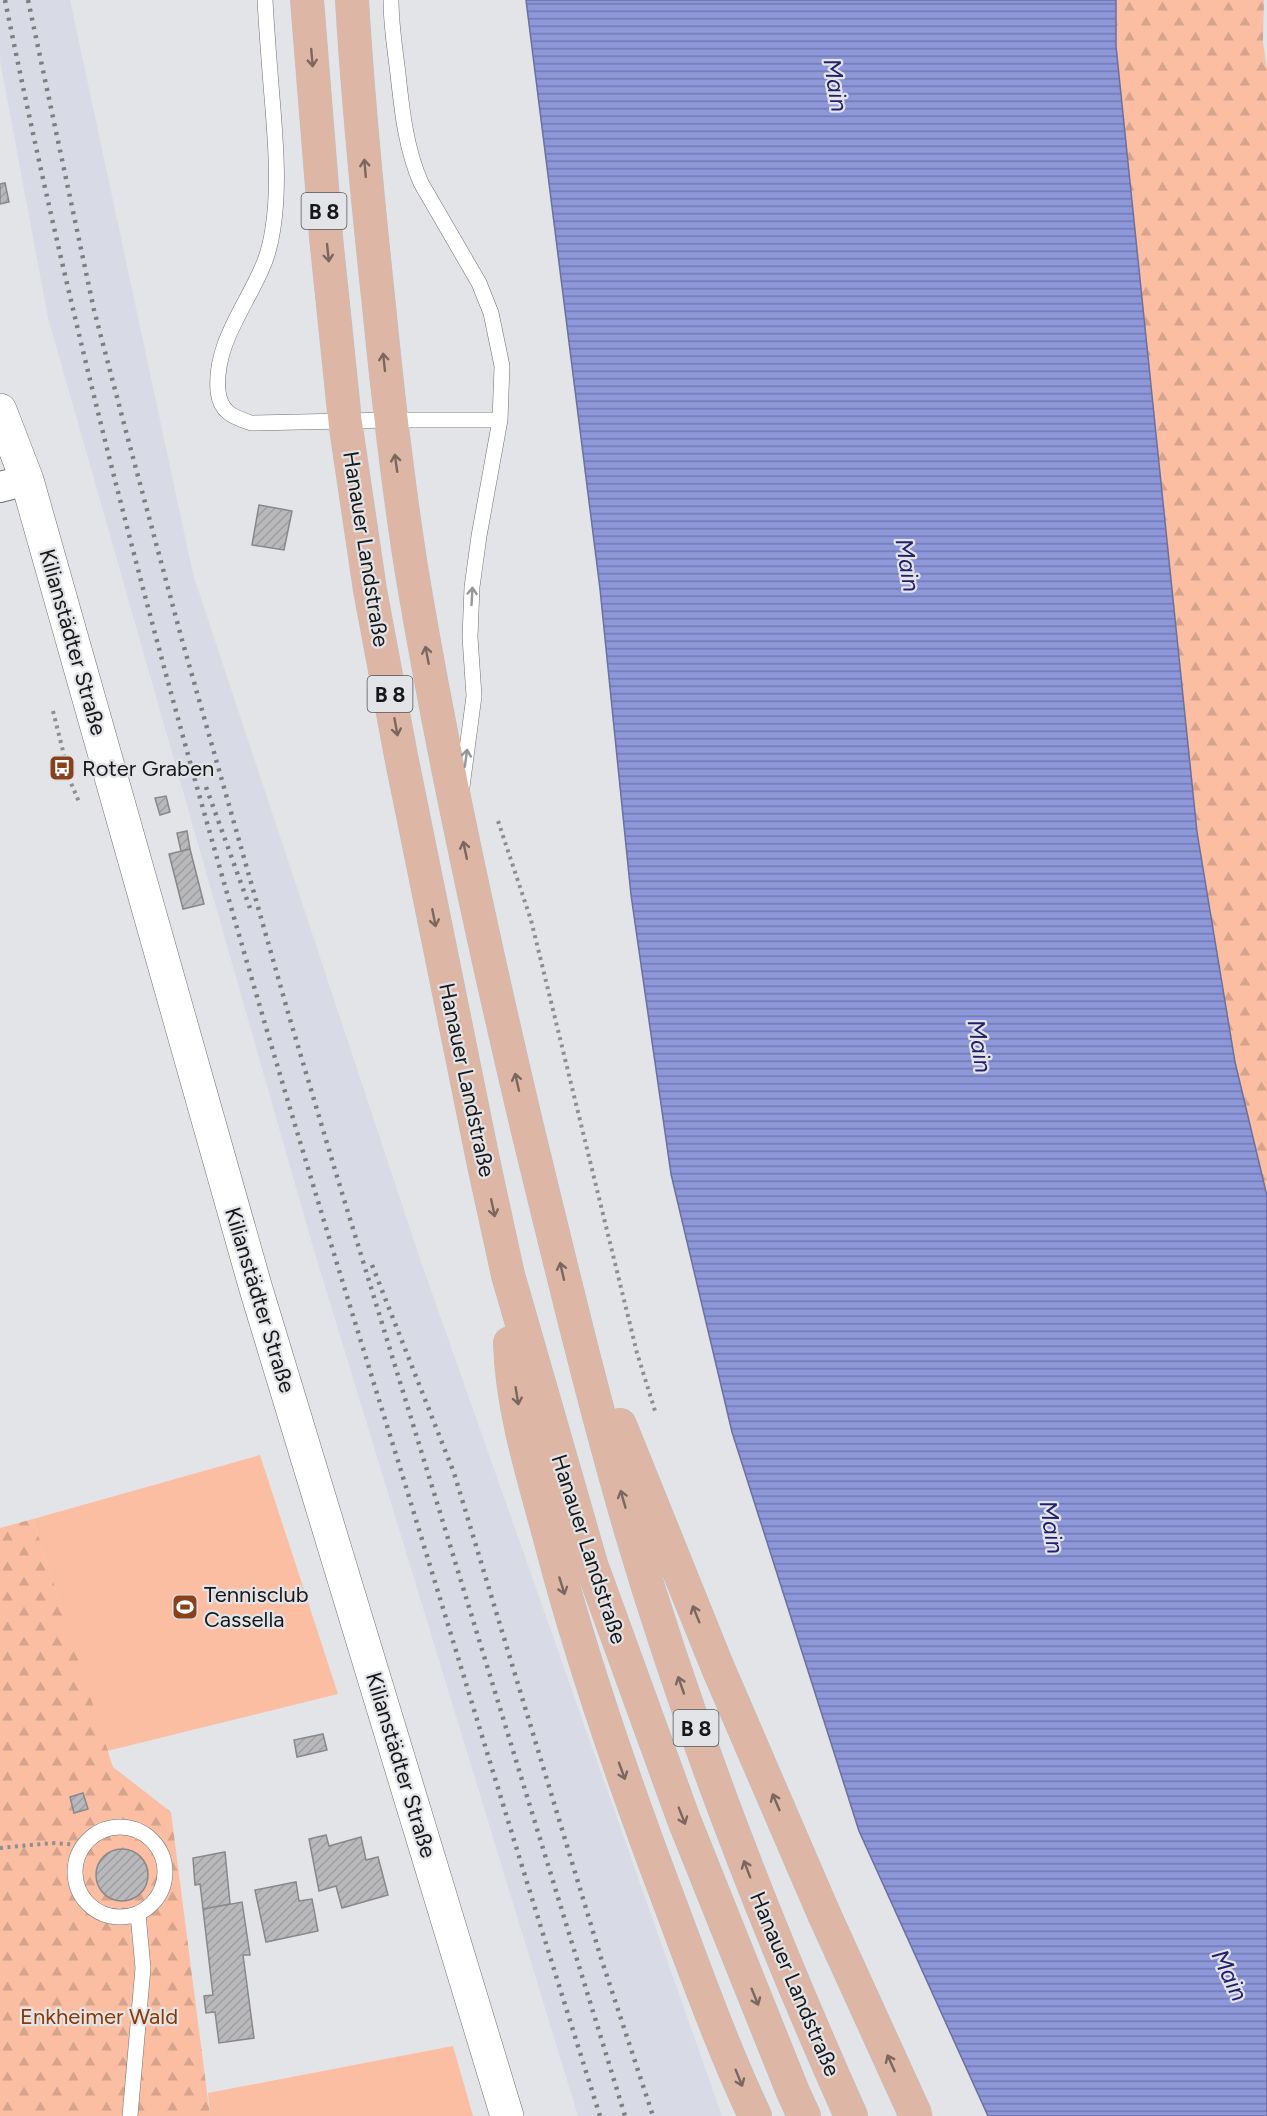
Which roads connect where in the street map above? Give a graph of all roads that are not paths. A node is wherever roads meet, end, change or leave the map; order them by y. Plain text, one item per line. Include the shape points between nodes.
1 (264, 0) edge
2 (308, 0) edge
3 (352, 0) edge
4 (391, 0) edge
5 (0, 410) edge
6 (390, 420) junction
7 (500, 420) junction
8 (345, 421) junction
9 (13, 483) edge
10 (458, 816) junction
11 (508, 1275) junction
12 (575, 1328) junction
13 (138, 1914) junction
14 (130, 2116) edge
15 (507, 2116) edge
16 (755, 2116) edge
17 (804, 2116) edge
18 (851, 2116) edge
19 (916, 2116) edge

1 - 8 lane via 275,142 273,227 262,267 222,349 218,393 233,417 251,423
2 -> 8 main road, Hanauer Landstraße / B 8
6 -> 3 main road, B 8
4 - 7 lane via 399,90 410,151 421,183 479,283 491,313 502,366
5 - 9 street, Kilianstädter Straße
6 - 7 lane
6 - 8 lane
10 -> 6 main road, Hanauer Landstraße / B 8 via 413,577
10 -> 7 lane via 474,696 472,587
8 -> 11 main road, Hanauer Landstraße / B 8 via 370,590 401,756
9 - 15 street, Kilianstädter Straße
12 -> 10 main road, Hanauer Landstraße / B 8 via 487,958
11 -> 16 main road via 510,1351 516,1395 559,1576 600,1709 693,1966
11 -> 17 main road, Hanauer Landstraße / B 8 via 591,1564 626,1665
18 -> 12 main road, Hanauer Landstraße / B 8 via 762,1906 706,1758 632,1533
19 -> 12 main road, bridge via 824,1914 718,1668 631,1450
13 - 13 lane via 159,1896 164,1884 163,1857 146,1835 124,1827 101,1831 83,1845 76,1861 80,1893 104,1915 121,1918
13 - 14 lane via 143,1968

